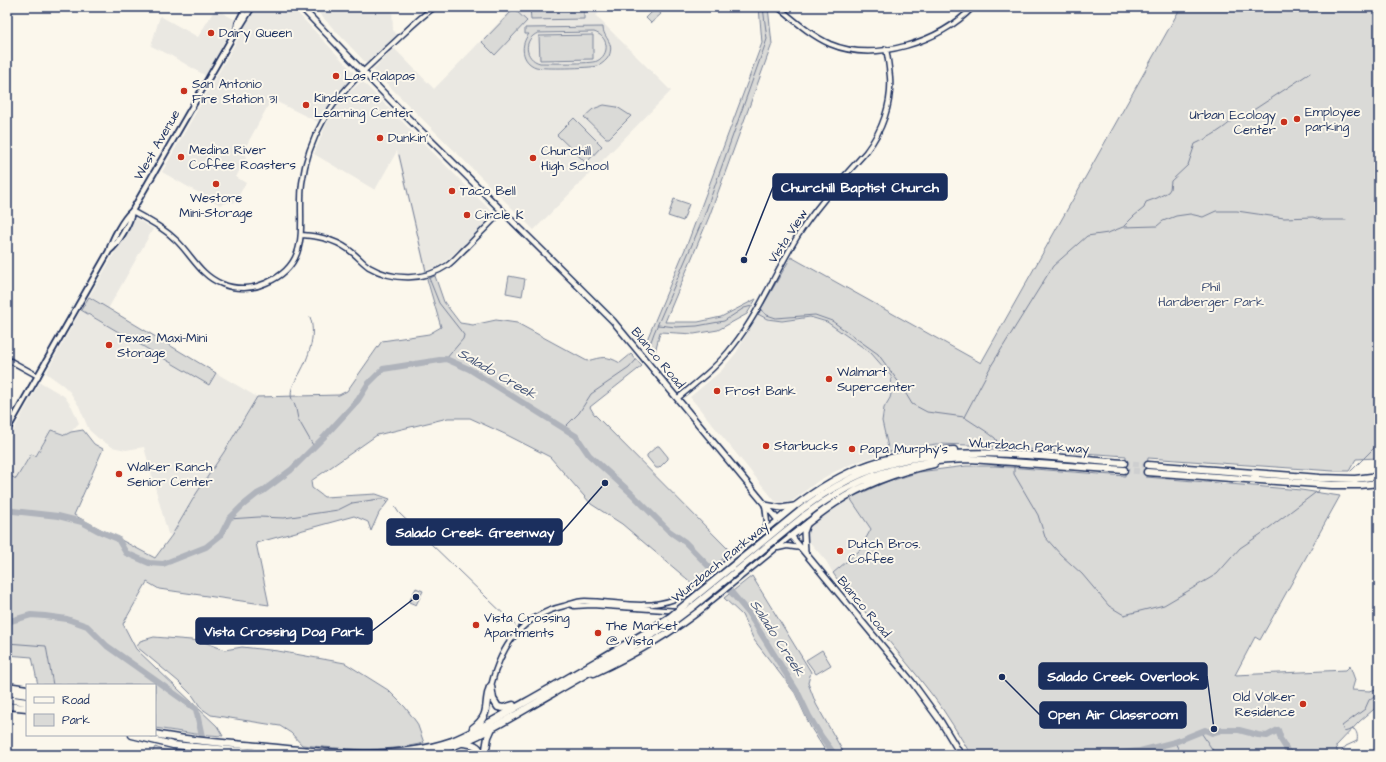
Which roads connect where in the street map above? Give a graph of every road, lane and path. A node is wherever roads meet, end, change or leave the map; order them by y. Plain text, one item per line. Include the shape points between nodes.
1 (246, 7) edge
2 (252, 7) edge
3 (300, 7) edge
4 (434, 7) edge
5 (778, 7) edge
6 (973, 7) edge
7 (237, 28) junction
8 (886, 49) junction
9 (363, 72) junction
10 (132, 211) junction
11 (502, 211) junction
12 (302, 235) junction
13 (7, 359) edge
14 (38, 376) junction
15 (678, 398) junction
16 (7, 430) edge
17 (980, 453) junction
18 (970, 459) junction
19 (1124, 463) tunnel mouth
20 (1148, 465) tunnel mouth
21 (1124, 470) tunnel mouth
22 (1147, 472) tunnel mouth
23 (1379, 476) edge
24 (1379, 483) edge
25 (765, 505) junction
26 (794, 507) junction
27 (802, 513) junction
28 (778, 520) junction
29 (807, 523) junction
30 (764, 532) junction
31 (791, 536) junction
32 (776, 549) junction
33 (803, 550) junction
34 (569, 604) junction
35 (705, 606) junction
36 (670, 620) junction
37 (574, 674) junction
38 (7, 686) edge
39 (491, 686) junction
40 (562, 688) junction
41 (26, 689) edge
42 (7, 692) edge
43 (26, 695) edge
44 (7, 699) edge
45 (26, 702) edge
46 (7, 706) edge
47 (26, 708) edge
48 (492, 728) junction
49 (156, 734) edge
50 (136, 736) edge
51 (462, 740) junction
52 (426, 753) edge
53 (960, 753) edge
54 (285, 755) edge
55 (482, 755) edge
56 (485, 755) edge

1 - 7 main road, West Avenue
2 - 7 main road, West Avenue
3 - 9 main road, Blanco Road
4 - 9 street
5 - 8 street via 813,35 831,44 860,51
6 - 8 street via 959,20 934,35 914,43
7 - 10 main road, West Avenue
8 - 15 street, Vista View via 890,95 885,118 875,139 805,224 734,345 714,367
9 - 11 main road, Blanco Road
9 - 12 street via 330,109 317,131 302,184
10 - 12 street via 172,237 210,278 233,287 258,286 280,276 296,257
10 - 14 main road, West Avenue via 114,247 109,251
11 - 12 street via 449,264 422,276 405,277 383,273 334,241
11 - 15 main road, Blanco Road via 613,321
13 - 14 street
14 - 16 main road, West Avenue
15 - 25 main road, Blanco Road
17 - 19 highway, Wurzbach Parkway
17 - 26 highway via 936,451 906,454 883,460 831,481
17 - 27 highway, Wurzbach Parkway via 900,461 867,472 834,487 815,499
18 - 21 highway, Wurzbach Parkway
18 - 27 highway, Wurzbach Parkway via 919,463 869,477
18 - 29 highway via 925,466 871,483 836,502
20 - 23 highway via 1320,478 1355,479
22 - 24 highway via 1332,486
25 - 26 main road
25 - 28 main road, Blanco Road
25 - 30 street via 767,522
26 - 28 highway
26 - 29 highway via 794,521 799,524
27 - 36 highway, Wurzbach Parkway, bridge
28 - 30 street
28 - 31 main road, Blanco Road
29 - 31 highway
29 - 33 main road
30 - 32 street via 770,533 776,541
30 - 34 street via 699,586 674,600 650,605 585,601
31 - 32 street, Wurzbach Parkway
31 - 33 main road, Blanco Road
32 - 33 street via 787,546
32 - 35 street, Wurzbach Parkway
33 - 53 main road, Blanco Road via 927,700
34 - 35 street, Wurzbach Parkway via 691,611
34 - 39 street via 542,613 515,634 499,658
35 - 40 highway via 648,645
36 - 37 highway, Wurzbach Parkway
36 - 40 highway, Wurzbach Parkway
37 - 39 highway via 506,708 495,704
37 - 51 highway, Wurzbach Parkway
38 - 41 highway
39 - 51 highway via 488,692 487,711 483,719
40 - 48 highway, Wurzbach Parkway
42 - 43 highway
44 - 45 highway
46 - 47 highway
48 - 51 highway, Wurzbach Parkway
48 - 56 highway
49 - 52 highway, Wurzbach Parkway via 188,740 312,751 370,755
50 - 54 highway via 173,745
51 - 52 highway, Wurzbach Parkway via 446,743
51 - 55 highway via 475,745

